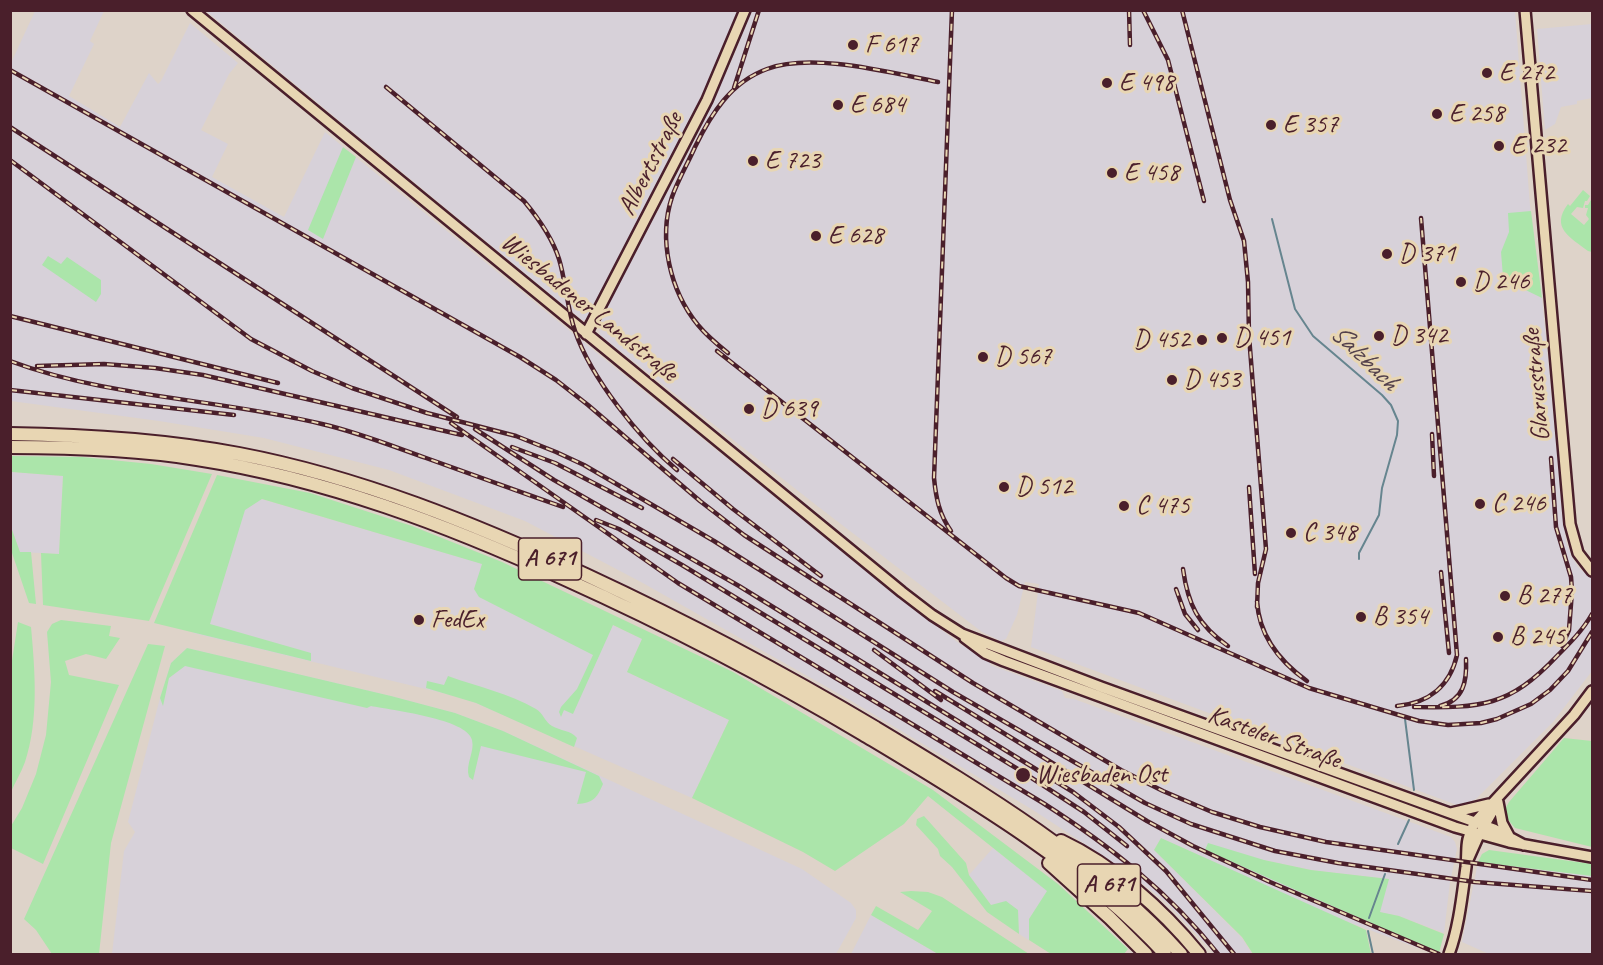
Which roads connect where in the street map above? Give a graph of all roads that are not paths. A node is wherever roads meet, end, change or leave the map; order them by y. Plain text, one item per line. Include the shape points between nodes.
1 (192, 10) edge
2 (745, 10) edge
3 (1525, 10) edge
4 (586, 334) junction
5 (10, 434) edge
6 (10, 447) edge
7 (198, 453) junction
8 (1593, 571) edge
9 (962, 634) junction
10 (1018, 655) joint
11 (1012, 663) joint
12 (1593, 691) edge
13 (1497, 800) junction
14 (1451, 813) junction
15 (1449, 824) junction
16 (1479, 824) junction
17 (1023, 829) junction
18 (1474, 833) junction
19 (1509, 836) junction
20 (1524, 844) junction
21 (1466, 857) junction
22 (1593, 857) edge
23 (1146, 954) edge
24 (1165, 954) edge
25 (1181, 954) edge
26 (1199, 954) edge
27 (1449, 954) edge

1 - 4 main road, Wiesbadener Landstraße
2 - 4 main road, Albertstraße via 707,100
3 - 8 main road, Glarusstraße via 1570,524 1578,553
4 - 9 main road, Wiesbadener Landstraße via 893,585
5 - 7 highway, A 671 via 123,439
6 - 7 highway, A 671
7 - 17 highway, A 671 via 339,479 407,501 622,592 841,707 899,742
9 - 10 main road, Wiesbadener Landstraße
9 - 11 main road, Wiesbadener Landstraße via 986,652
10 - 14 main road, Kasteler Straße
11 - 15 main road, Kasteler Straße
12 - 13 main road
13 - 14 main road
13 - 16 main road
13 - 19 main road
14 - 16 main road, Kasteler Straße
15 - 18 main road, Kasteler Straße
15 - 21 main road
16 - 18 main road
16 - 19 main road, Kasteler Straße
17 - 23 highway via 1044,859
17 - 24 highway, A 671 via 1113,903
17 - 25 highway, A 671 via 1119,894
17 - 26 highway via 1069,845 1132,888
18 - 20 main road, Kasteler Straße
18 - 21 main road
19 - 20 main road, Kasteler Straße
20 - 22 main road, Kasteler Straße
21 - 27 main road

